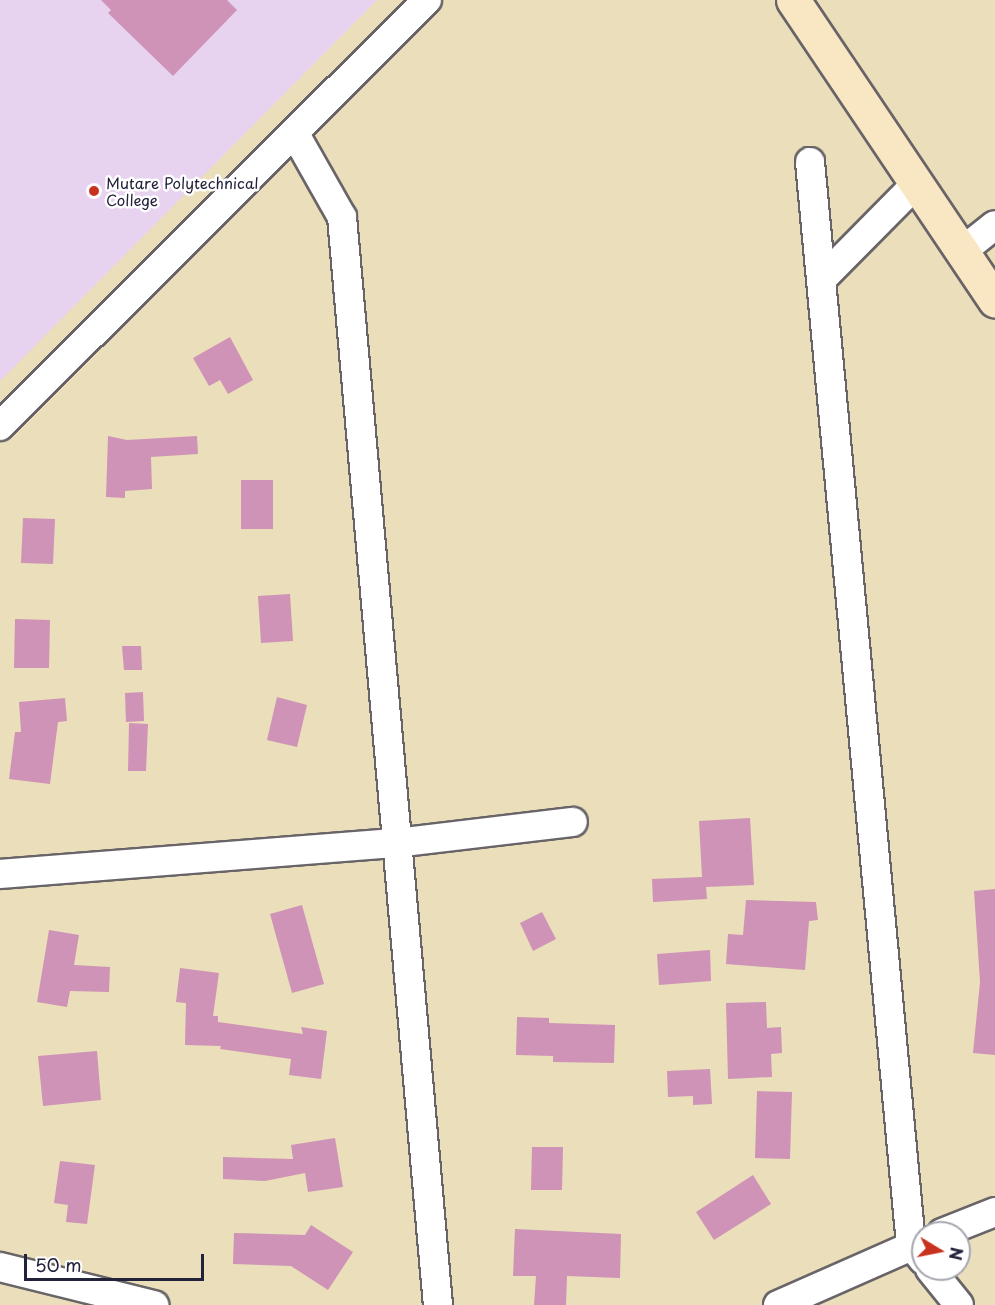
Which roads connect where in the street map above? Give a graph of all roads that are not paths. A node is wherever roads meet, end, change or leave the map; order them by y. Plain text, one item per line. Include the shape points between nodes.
1 (427, 0) edge
2 (793, 0) edge
3 (295, 134) junction
4 (810, 162) dead end
5 (916, 184) junction
6 (995, 225) edge
7 (961, 252) junction
8 (823, 278) junction
9 (995, 302) edge
10 (0, 426) edge
11 (573, 822) dead end
12 (396, 843) junction
13 (0, 874) edge
14 (995, 1212) edge
15 (916, 1221) edge
16 (971, 1222) edge
17 (911, 1252) edge
18 (0, 1267) edge
19 (940, 1281) edge
20 (154, 1305) edge
21 (438, 1305) edge
22 (778, 1305) edge
23 (959, 1305) edge

1 - 3 street
2 - 5 street
3 - 10 street
3 - 12 street via 342,217
4 - 8 street
5 - 7 street
5 - 8 street
6 - 7 street
7 - 9 street
8 - 15 street
11 - 12 street
12 - 13 street
12 - 21 street
14 - 16 street
17 - 22 street
18 - 20 street
19 - 23 street

